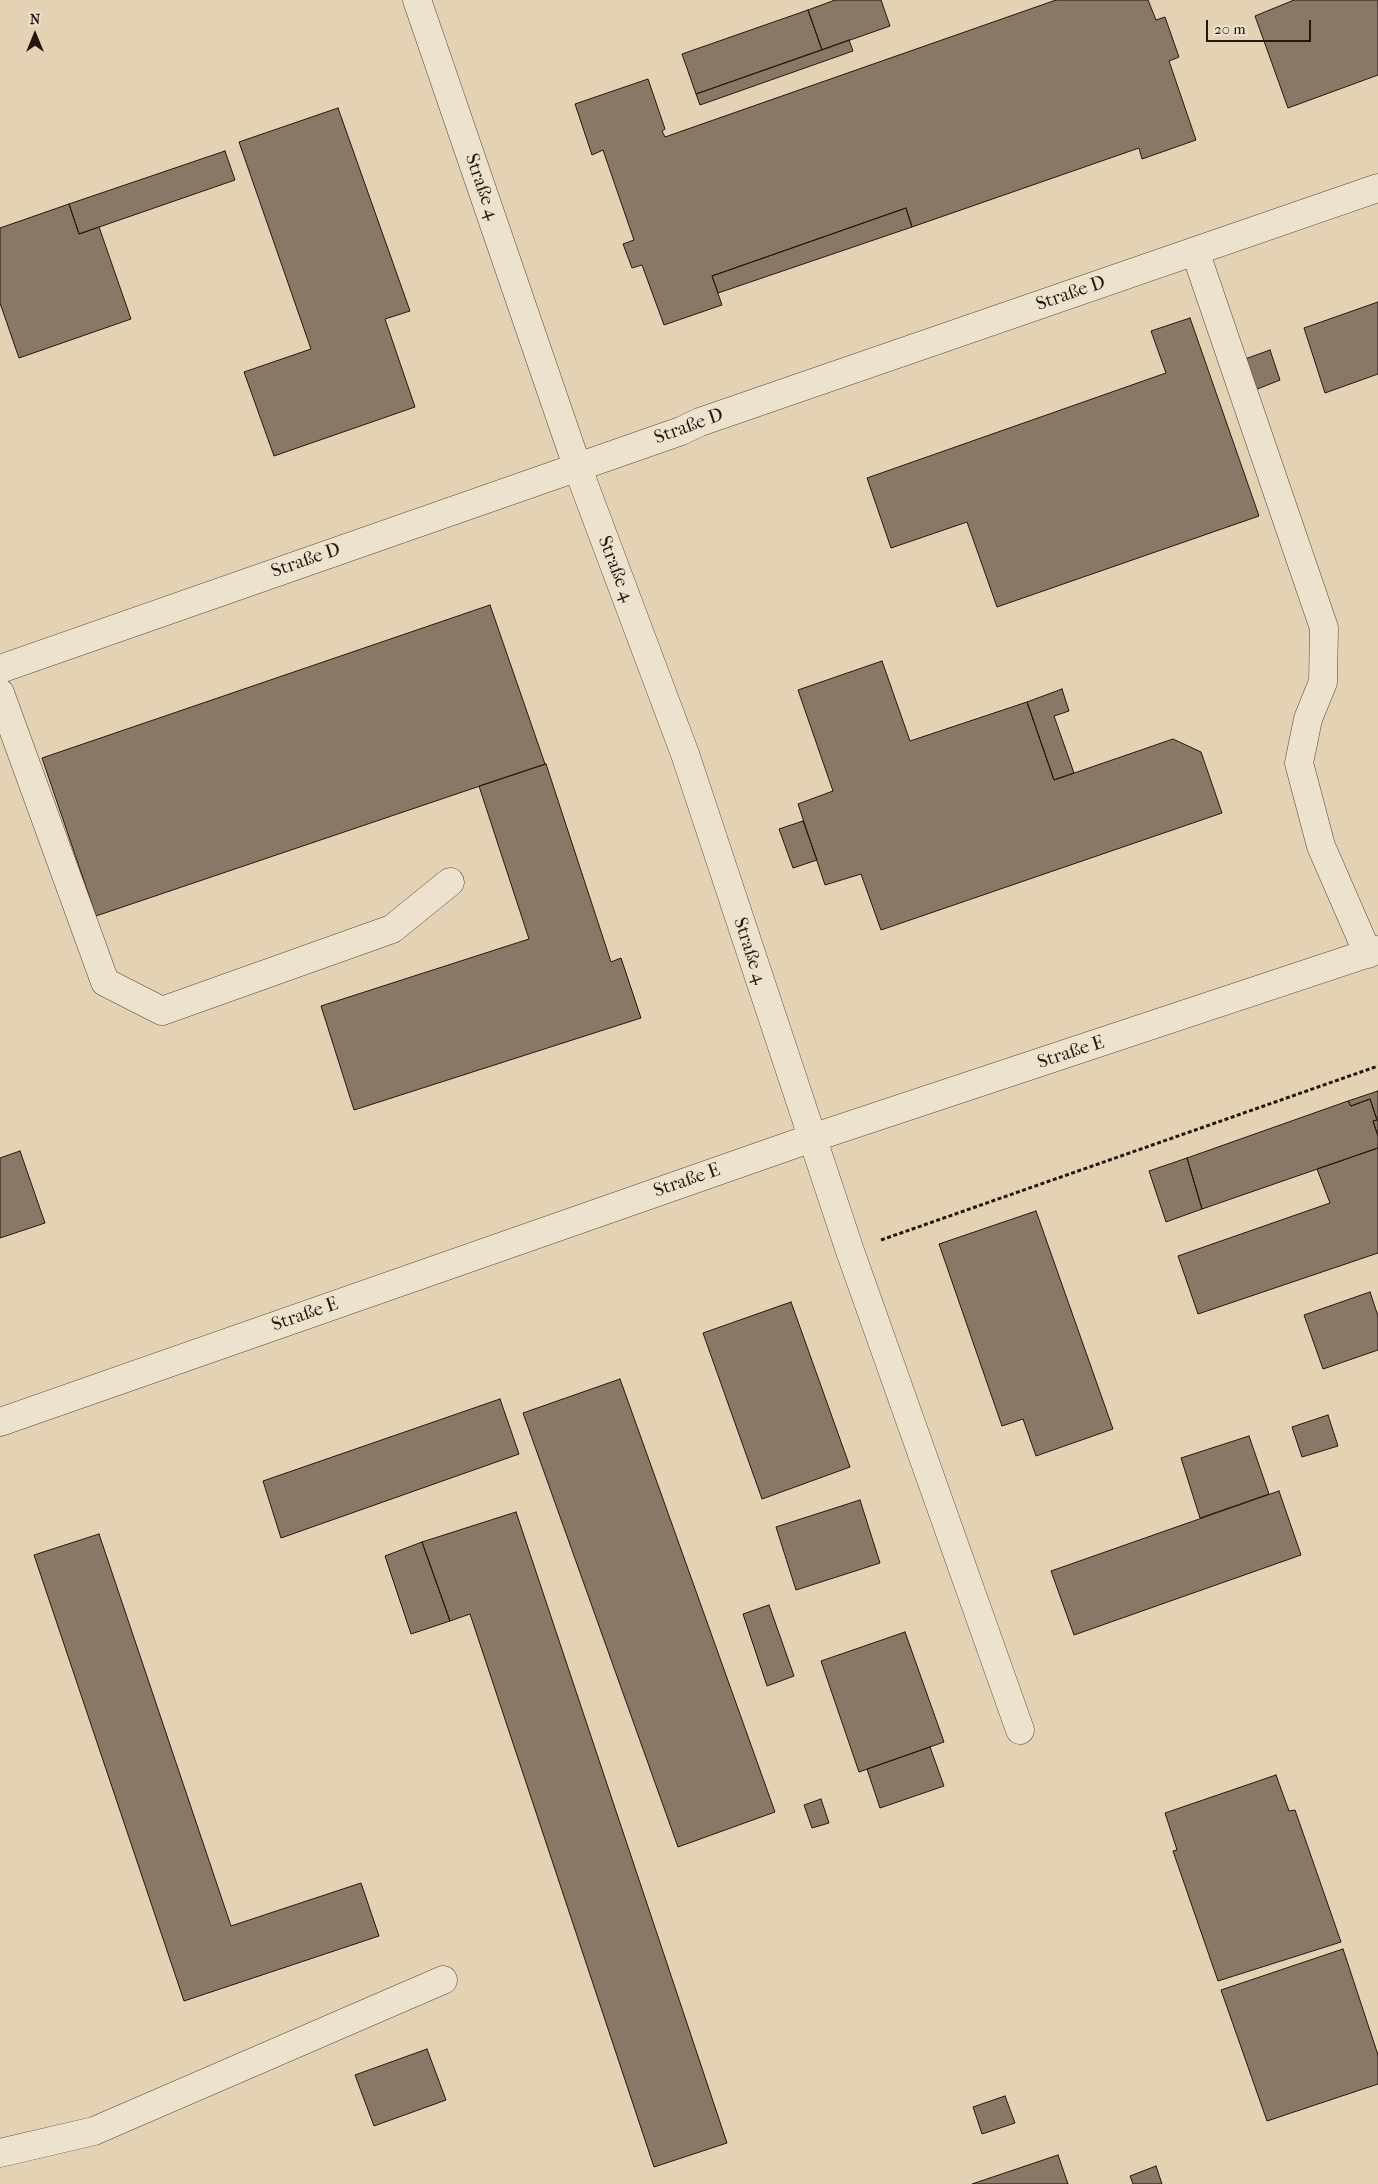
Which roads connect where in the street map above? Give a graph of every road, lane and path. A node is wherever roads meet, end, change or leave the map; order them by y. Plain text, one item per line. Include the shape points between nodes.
1 (417, 0) edge
2 (1378, 188) edge
3 (1195, 251) junction
4 (577, 466) junction
5 (0, 669) edge
6 (0, 693) edge
7 (450, 882) dead end
8 (1373, 952) edge
9 (1378, 1066) edge
10 (812, 1138) junction
11 (850, 1251) junction
12 (0, 1422) edge
13 (1020, 1730) dead end
14 (443, 1980) dead end
15 (0, 2153) edge

1 - 4 lane, Straße 4
2 - 3 lane, Straße D
3 - 4 lane, Straße D
3 - 8 lane via 1324,628 1323,682 1308,719 1298,763 1321,846
4 - 5 lane, Straße D
4 - 10 lane, Straße 4 via 685,754
6 - 7 lane via 105,982 162,1011 392,929
8 - 10 lane, Straße E
9 - 11 path
10 - 11 lane, Straße 4
10 - 12 lane, Straße E
11 - 13 lane, Straße 4
14 - 15 lane via 94,2131

